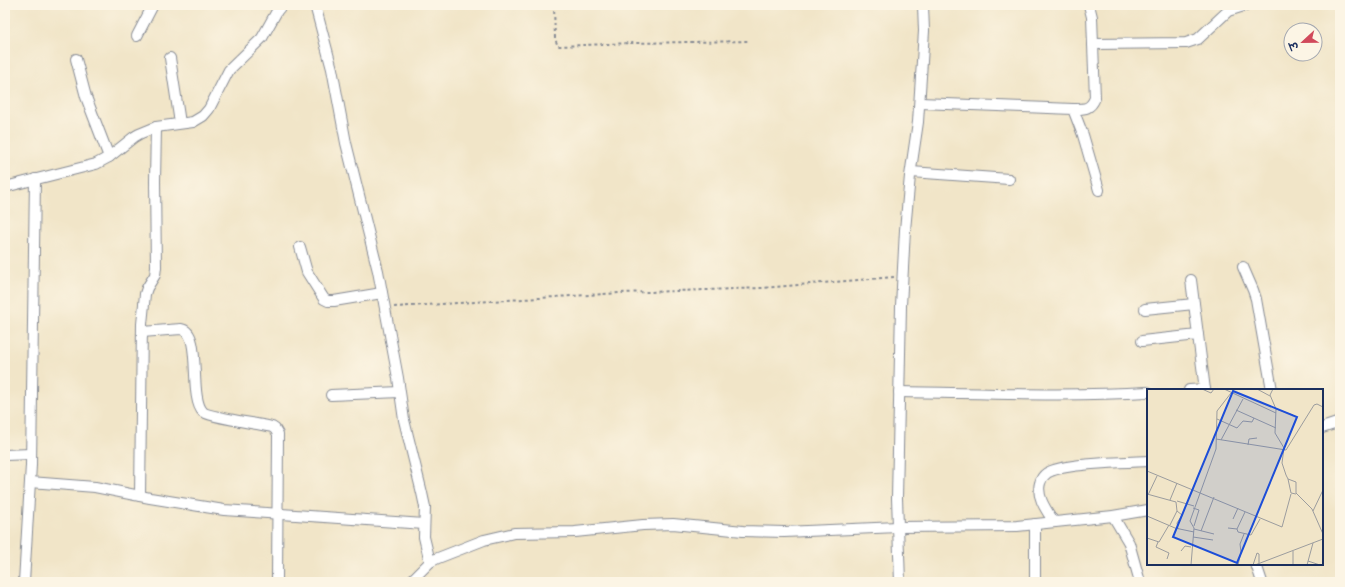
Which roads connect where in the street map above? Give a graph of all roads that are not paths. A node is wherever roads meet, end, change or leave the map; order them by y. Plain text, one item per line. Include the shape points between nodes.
1 (153, 5) edge
2 (282, 5) edge
3 (315, 5) edge
4 (923, 5) edge
5 (1089, 5) edge
6 (1247, 5) edge
7 (137, 36) dead end
8 (1093, 44) junction
9 (170, 58) dead end
10 (76, 59) dead end
11 (920, 103) junction
12 (1072, 110) junction
13 (180, 123) junction
14 (156, 127) junction
15 (109, 158) junction
16 (911, 172) junction
17 (35, 179) junction
18 (1008, 179) dead end
19 (5, 187) edge
20 (1099, 190) dead end
21 (300, 247) dead end
22 (1243, 267) dead end
23 (1191, 280) dead end
24 (382, 293) junction
25 (1194, 304) junction
26 (1145, 309) dead end
27 (142, 332) junction
28 (1198, 335) junction
29 (1142, 341) dead end
30 (1205, 389) edge
31 (1272, 389) edge
32 (400, 392) junction
33 (900, 392) junction
34 (1147, 392) edge
35 (331, 395) dead end
36 (1340, 422) edge
37 (1323, 428) edge
38 (31, 454) junction
39 (5, 455) edge
40 (1147, 461) edge
41 (30, 482) junction
42 (140, 496) junction
43 (1147, 510) edge
44 (278, 514) junction
45 (1113, 516) junction
46 (1054, 522) junction
47 (424, 524) junction
48 (1035, 524) junction
49 (898, 527) junction
50 (430, 562) junction
51 (1256, 565) edge
52 (24, 582) edge
53 (277, 582) edge
54 (410, 582) edge
55 (900, 582) edge
56 (1035, 582) edge
57 (1140, 582) edge
58 (1262, 582) edge

1 - 7 street
2 - 13 street via 262,38 228,70 203,116 193,122
3 - 24 street via 332,69 346,143
4 - 11 street
5 - 8 street
6 - 8 street via 1228,11 1198,39 1186,43
8 - 12 street via 1095,98 1089,107
9 - 13 street
10 - 15 street via 86,97
11 - 12 street
11 - 16 street
12 - 20 street via 1083,135
13 - 14 street
14 - 15 street via 134,137
14 - 27 street via 156,267 155,275 145,294
15 - 17 street via 96,164
16 - 18 street
16 - 33 street via 902,276
17 - 19 street
17 - 38 street
21 - 24 street via 307,272 324,299 334,302
22 - 31 street via 1256,299
23 - 25 street
24 - 32 street
25 - 26 street
25 - 28 street
27 - 42 street
27 - 44 street via 181,329 189,333 193,348 198,403 203,412 275,429 279,437
28 - 29 street
28 - 30 street
32 - 35 street
32 - 47 street via 404,420 425,507
33 - 34 street
33 - 49 street
36 - 37 street
38 - 39 street
38 - 41 street
40 - 46 street via 1066,467 1048,473 1042,478 1040,494
41 - 42 street via 96,487
41 - 52 street
42 - 44 street via 224,510
43 - 45 street
44 - 47 street
44 - 53 street
45 - 46 street
45 - 57 street via 1129,543
46 - 48 street
47 - 50 street via 425,545
48 - 49 street
48 - 56 street
49 - 50 street via 784,532 673,524 575,532 514,533 484,540
49 - 55 street
50 - 54 street
51 - 58 street

